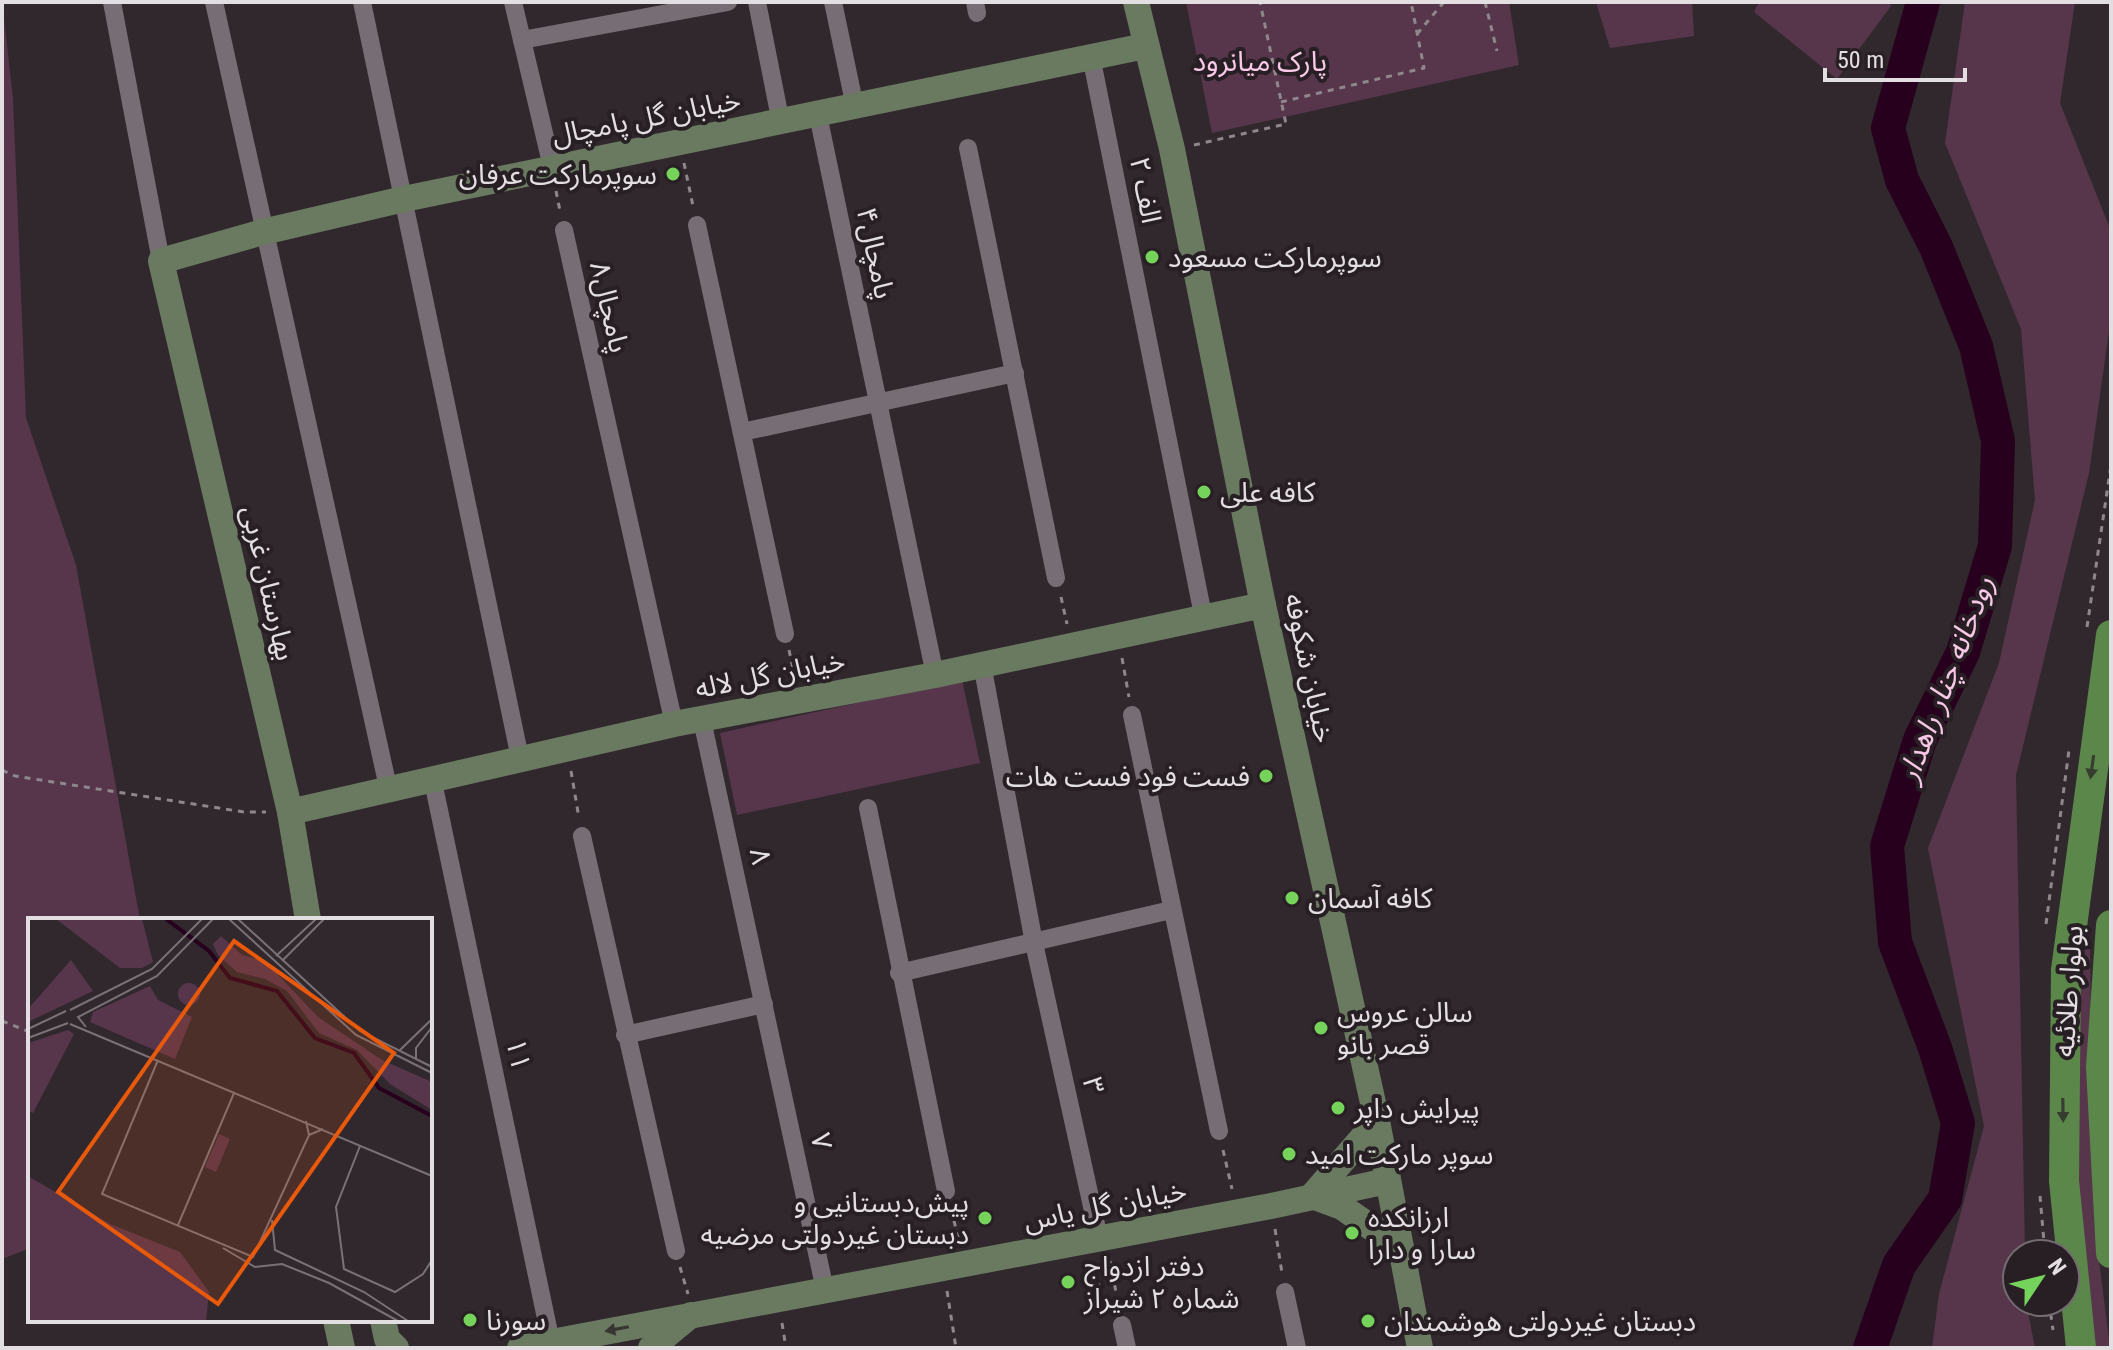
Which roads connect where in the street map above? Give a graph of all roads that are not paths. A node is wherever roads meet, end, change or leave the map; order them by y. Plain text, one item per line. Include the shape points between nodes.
1 (112, 2) edge
2 (214, 2) edge
3 (362, 2) edge
4 (513, 2) edge
5 (728, 2) edge
6 (757, 2) edge
7 (833, 2) edge
8 (1136, 2) edge
9 (687, 6) edge
10 (522, 40) junction
11 (1145, 46) junction
12 (1091, 56) junction
13 (855, 107) junction
14 (818, 115) junction
15 (781, 123) junction
16 (968, 148) dead end
17 (552, 167) junction
18 (404, 199) junction
19 (697, 225) road end
20 (564, 230) road end
21 (263, 232) junction
22 (161, 261) junction
23 (1015, 373) junction
24 (880, 402) junction
25 (742, 432) junction
26 (1056, 578) road end
27 (1263, 605) junction
28 (1203, 615) junction
29 (785, 634) road end
30 (2111, 635) edge
31 (982, 664) junction
32 (935, 675) junction
33 (1132, 715) road end
34 (702, 720) junction
35 (674, 724) junction
36 (520, 758) junction
37 (432, 777) junction
38 (388, 787) junction
39 (868, 808) dead end
40 (290, 812) junction
41 (2098, 817) edge
42 (582, 836) road end
43 (1171, 910) junction
44 (308, 918) edge
45 (2111, 925) edge
46 (1034, 943) junction
47 (899, 973) junction
48 (764, 1004) junction
49 (625, 1035) junction
50 (1377, 1121) junction
51 (1219, 1131) road end
52 (1387, 1181) junction
53 (946, 1191) road end
54 (1312, 1196) junction
55 (1102, 1238) junction
56 (1401, 1248) junction
57 (676, 1251) road end
58 (2111, 1253) edge
59 (825, 1290) junction
60 (1285, 1292) road end
61 (693, 1313) junction
62 (336, 1322) edge
63 (383, 1322) edge
64 (1122, 1325) road end
65 (551, 1342) junction
66 (342, 1348) edge
67 (396, 1348) edge
68 (520, 1348) edge
69 (651, 1348) edge
70 (1127, 1348) edge
71 (1297, 1348) edge
72 (1420, 1348) edge
73 (2081, 1348) edge

1 - 22 street
2 - 21 street
3 - 18 street
4 - 10 street
5 - 9 street
6 - 15 street
7 - 13 street
8 - 11 street, خیابان شکوفه
9 - 10 street
10 - 17 street
11 - 12 street, خیابان گل پامچال
11 - 27 street, خیابان شکوفه via 1172,149
12 - 13 street, خیابان گل پامچال
12 - 28 street, ۲ الف
13 - 14 street, خیابان گل پامچال
14 - 15 street, خیابان گل پامچال
14 - 24 street, پامچال۴
15 - 17 street, خیابان گل پامچال
16 - 23 street
17 - 18 street, خیابان گل پامچال
18 - 21 street, خیابان گل پامچال
18 - 36 street
19 - 25 street
20 - 35 street, پامچال۸
21 - 22 street, خیابان گل پامچال
21 - 38 street
22 - 40 street, بهارستان غربی
23 - 24 street
23 - 26 street
24 - 25 street
24 - 32 street
25 - 29 street
27 - 28 street, خیابان گل لاله
27 - 50 street, خیابان شکوفه
28 - 31 street, خیابان گل لاله
30 -> 41 main road, بولوار طلائیه
31 - 32 street, خیابان گل لاله
31 - 46 street, ۳
32 - 34 street, خیابان گل لاله
33 - 43 street
34 - 35 street, خیابان گل لاله
34 - 48 street, ۸
35 - 36 street, خیابان گل لاله
36 - 37 street, خیابان گل لاله
37 - 38 street, خیابان گل لاله
37 - 65 street, ۱۱
38 - 40 street, خیابان گل لاله
39 - 47 street
40 - 44 street, بهارستان غربی
41 -> 73 main road, بولوار طلائیه via 2066,970 2062,1064 2064,1181
42 - 49 street
43 - 46 street
43 - 51 street
45 - 58 main road, بولوار طلائیه via 2101,1067
46 - 47 street
46 - 55 street, ۳
47 - 53 street
48 - 49 street
48 - 59 street, ۷
49 - 57 street
50 - 52 street, خیابان شکوفه
50 - 54 street
52 - 54 street, خیابان گل یاس
52 - 56 street, خیابان شکوفه
54 - 55 street, خیابان گل یاس
54 - 56 street via 1342,1207
55 - 59 street, خیابان گل یاس
56 - 72 street, خیابان شکوفه
59 - 61 street, خیابان گل یاس
60 - 71 street
61 -> 65 street, خیابان گل یاس
61 - 69 street
62 - 66 street
63 - 67 street via 387,1339
64 - 70 street
65 - 68 street, خیابان گل یاس

